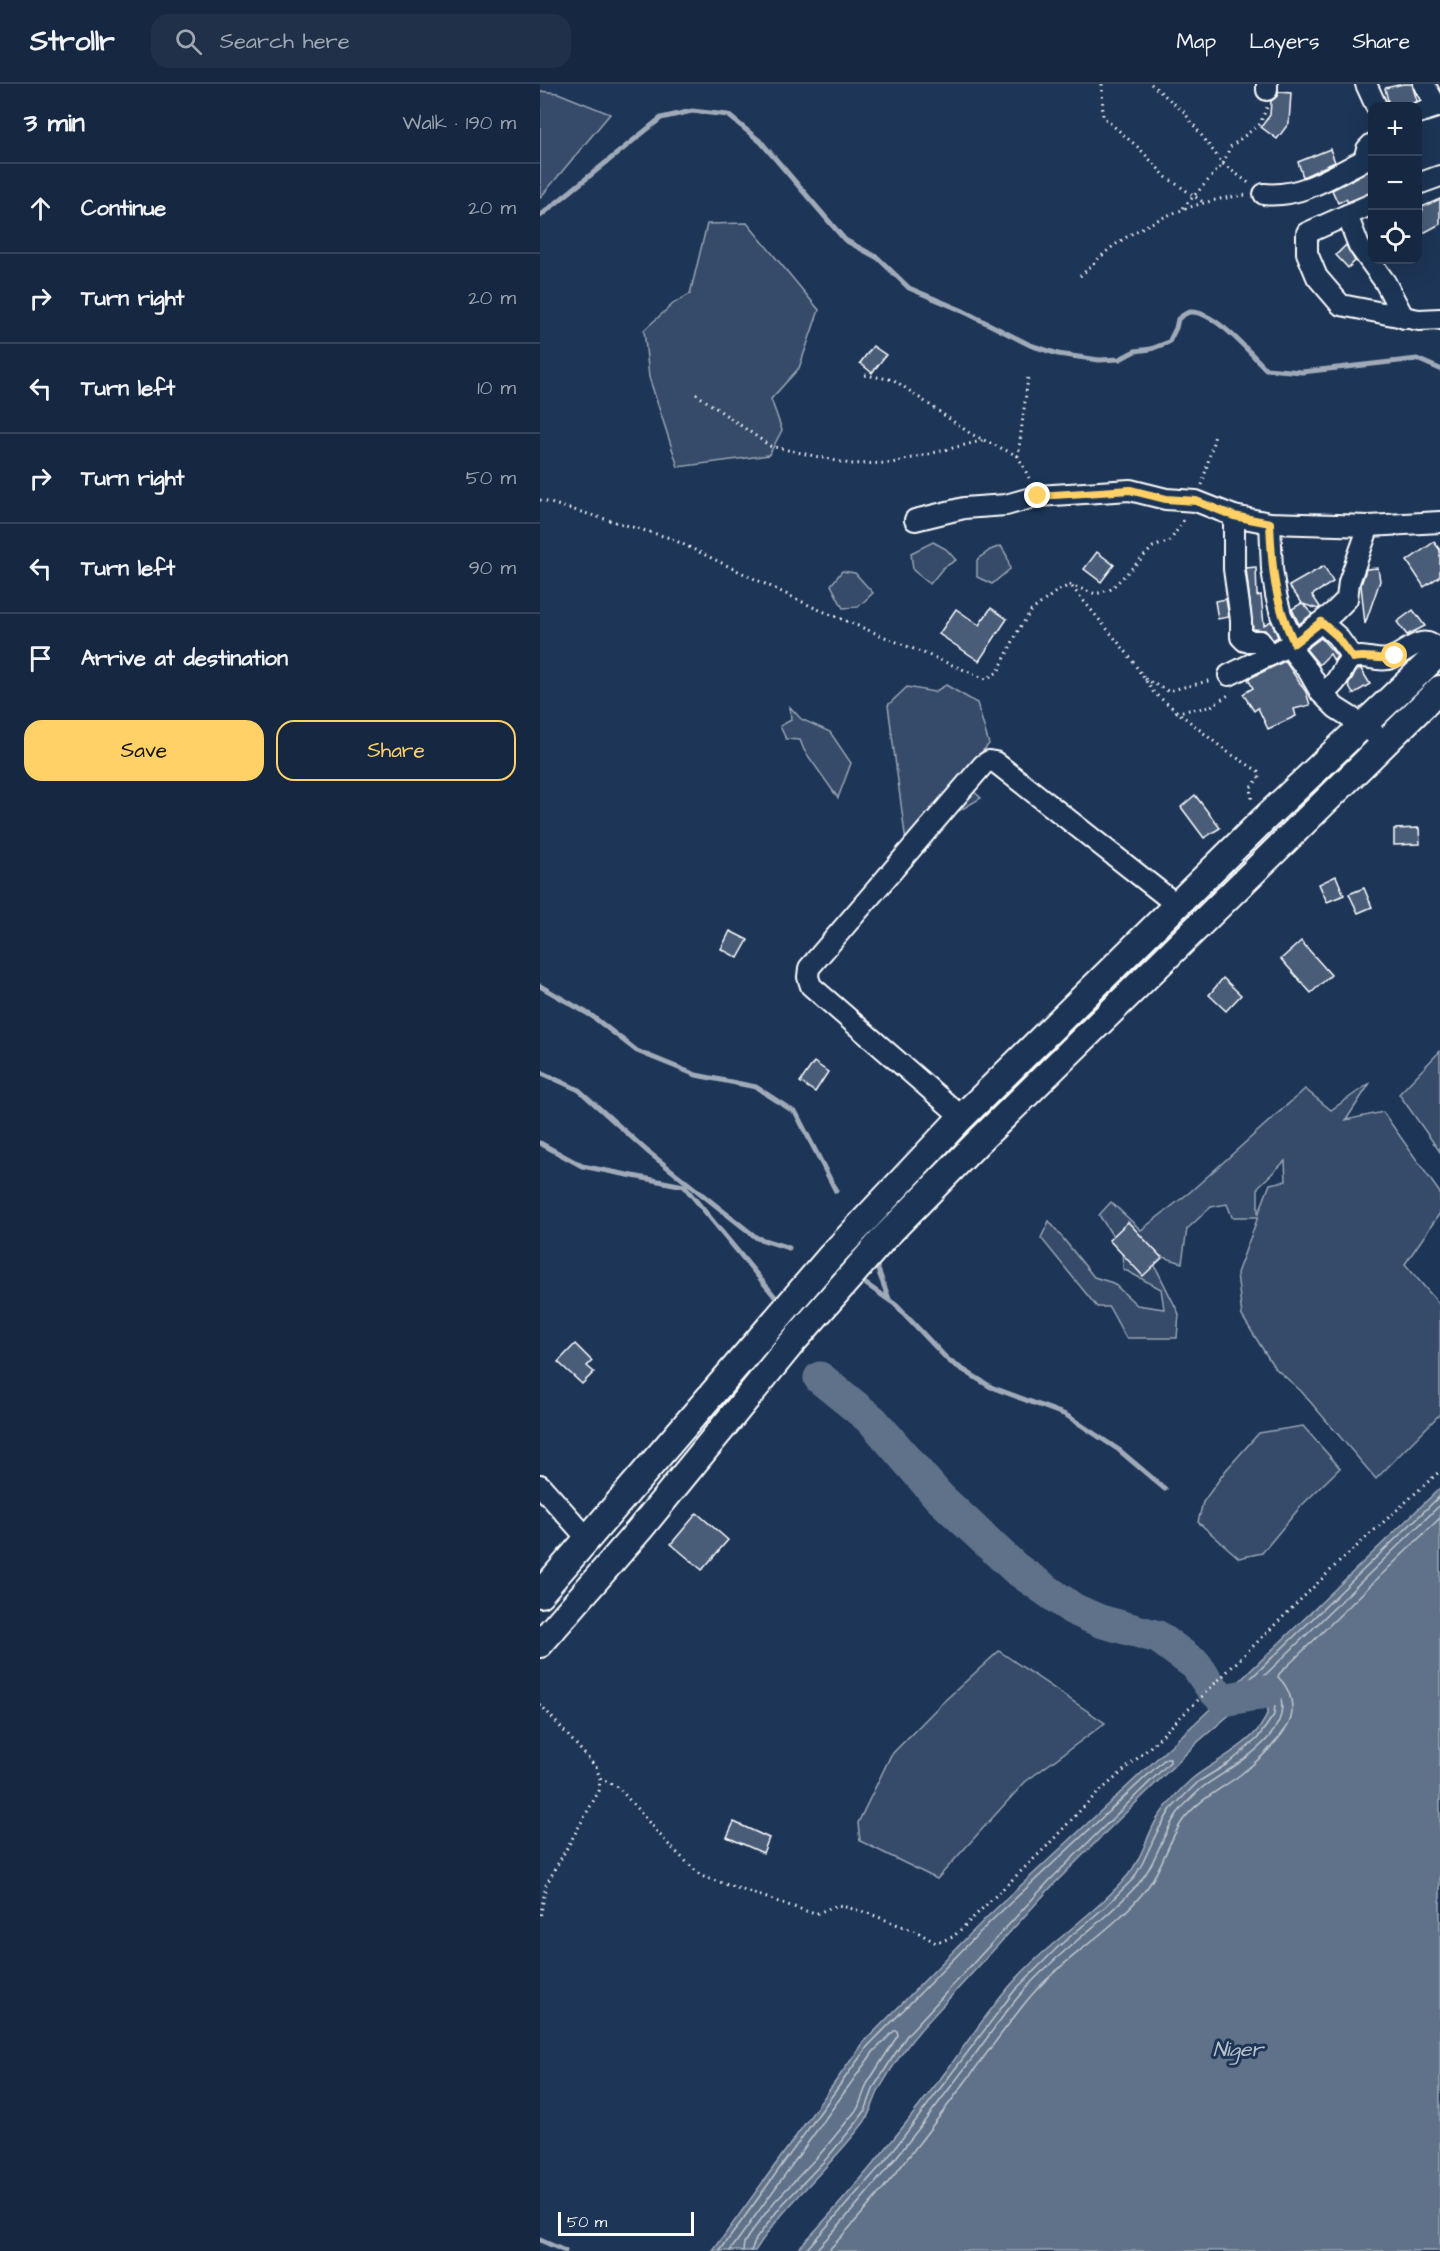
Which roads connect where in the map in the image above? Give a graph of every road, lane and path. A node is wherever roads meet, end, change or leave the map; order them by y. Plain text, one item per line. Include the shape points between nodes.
1 (1102, 84) edge
2 (1151, 84) edge
3 (1366, 84) edge
4 (1425, 84) edge
5 (1267, 87) edge
6 (1374, 102) edge
7 (1439, 106) edge
8 (1422, 112) edge
9 (1368, 148) edge
10 (1223, 164) junction
11 (1440, 176) edge
12 (1422, 183) edge
13 (1264, 194) junction
14 (1192, 197) junction
15 (1204, 203) junction
16 (1368, 206) edge
17 (1181, 210) junction
18 (1347, 215) junction
19 (1080, 276) dead end
20 (1404, 318) junction
21 (1440, 319) edge
22 (865, 375) dead end
23 (1028, 378) dead end
24 (696, 394) dead end
25 (1215, 435) dead end
26 (985, 440) junction
27 (1018, 456) junction
28 (1038, 496) junction
29 (540, 500) edge
30 (1196, 501) junction
31 (1234, 516) junction
32 (915, 520) dead end
33 (1440, 522) edge
34 (1270, 523) junction
35 (1369, 526) junction
36 (1070, 585) junction
37 (1321, 622) junction
38 (1294, 643) junction
39 (1440, 652) edge
40 (1269, 656) junction
41 (1353, 658) junction
42 (1235, 672) junction
43 (1144, 678) junction
44 (1440, 689) edge
45 (1321, 693) junction
46 (1176, 712) junction
47 (1363, 724) junction
48 (1385, 742) junction
49 (1262, 822) junction
50 (1177, 905) junction
51 (1075, 1006) junction
52 (1095, 1027) junction
53 (960, 1119) junction
54 (979, 1141) junction
55 (1440, 1471) edge
56 (540, 1485) edge
57 (615, 1509) junction
58 (640, 1529) junction
59 (587, 1538) junction
60 (540, 1594) edge
61 (540, 1644) edge
62 (540, 1704) edge
63 (600, 1778) junction
64 (540, 1918) edge

1 - 14 path via 1103,117
2 - 10 path via 1184,112
3 - 6 street
4 - 7 street
5 - 10 path via 1267,109 1260,123 1230,147
7 - 8 street
9 - 13 street via 1364,159 1318,183 1295,193
10 - 13 path
10 - 14 path
11 - 12 street
13 - 15 path via 1227,196
14 - 15 path
14 - 17 path
15 - 17 path
16 - 18 street
17 - 19 path via 1114,245
18 - 20 street via 1359,246
18 - 20 street via 1307,233 1306,253 1317,277 1341,305
20 - 21 street
22 - 26 path via 894,380
23 - 27 path
24 - 26 path via 770,446 850,464 892,463
25 - 30 path
26 - 27 path
27 - 28 path
28 - 30 street via 1130,490
28 - 32 street via 1006,505 964,507
29 - 36 path via 670,538 815,608 986,680 998,672 1031,611
30 - 31 street
30 - 36 path via 1170,541 1153,547 1111,590 1096,594
31 - 34 street
31 - 40 street via 1234,569 1241,637 1245,641 1260,641
33 - 35 street
34 - 35 street
34 - 38 street via 1276,595
35 - 37 street via 1347,599
36 - 43 path
37 - 38 street
37 - 41 street
38 - 40 street
38 - 45 street via 1294,653
39 - 41 street via 1424,642 1389,659
39 - 47 main road
40 - 42 street
41 - 45 street via 1337,682
42 - 43 path via 1168,691
42 - 46 path via 1237,685 1232,693 1210,707
43 - 46 path
44 - 48 main road
45 - 47 street via 1336,708
46 - 49 path via 1258,771 1259,778 1249,791
47 - 48 street
47 - 49 main road
48 - 52 main road
49 - 50 main road
50 - 51 main road
50 - 53 street via 996,762 983,765 809,968 808,977 811,986
51 - 52 main road
51 - 53 main road
52 - 54 main road
53 - 54 main road
53 - 57 main road via 830,1257
54 - 58 main road via 885,1237 791,1344
55 - 63 path via 1336,1565 952,1937 936,1943 868,1913 837,1905 815,1914 701,1876 618,1787
56 - 59 street
57 - 58 main road
57 - 59 main road
58 - 61 main road
59 - 60 main road
62 - 63 path via 596,1767
63 - 64 path via 599,1791 546,1885

